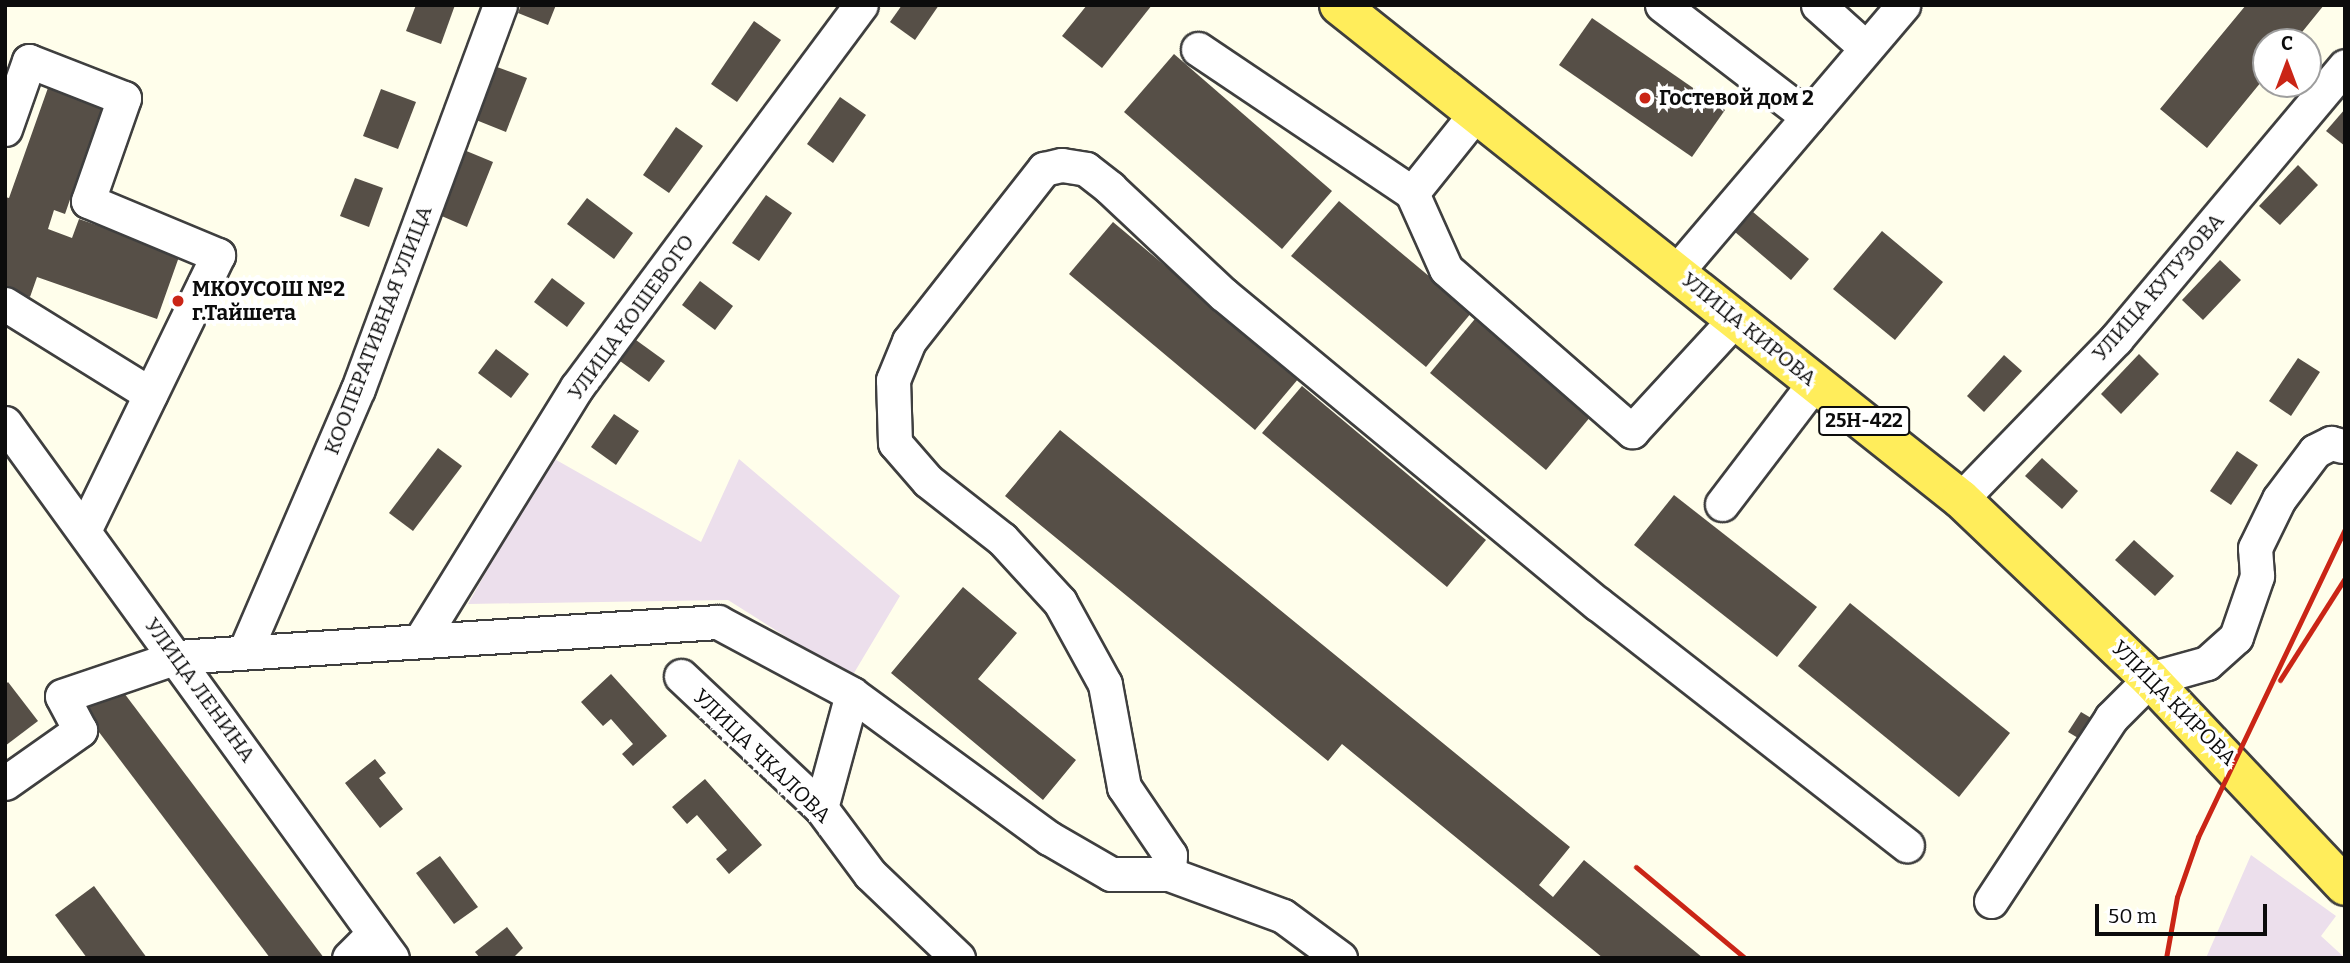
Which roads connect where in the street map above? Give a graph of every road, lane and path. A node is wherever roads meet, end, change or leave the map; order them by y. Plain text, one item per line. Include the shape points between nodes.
1 (500, 5) edge
2 (861, 5) edge
3 (1339, 5) edge
4 (1662, 5) edge
5 (1818, 5) edge
6 (1903, 5) edge
7 (1866, 48) junction
8 (1198, 49) dead end
9 (2345, 66) edge
10 (1476, 113) junction
11 (1808, 117) junction
12 (5, 129) edge
13 (1412, 193) junction
14 (1677, 271) junction
15 (5, 304) edge
16 (1736, 318) junction
17 (1815, 382) junction
18 (150, 394) junction
19 (5, 423) edge
20 (2343, 446) dead end
21 (1961, 499) junction
22 (1722, 503) dead end
23 (84, 531) junction
24 (420, 641) junction
25 (244, 651) junction
26 (177, 657) junction
27 (681, 676) dead end
28 (2150, 679) junction
29 (852, 694) junction
30 (5, 783) edge
31 (821, 808) junction
32 (1907, 845) dead end
33 (1169, 874) junction
34 (2345, 886) edge
35 (1991, 901) dead end
36 (383, 946) edge
37 (349, 958) edge
38 (958, 958) edge
39 (1340, 958) edge

1 - 25 street, КООПЕРАТИВНАЯ УЛИЦА via 358,389
2 - 24 street, УЛИЦА КОШЕВОГО via 577,387
3 - 10 main road, УЛИЦА КИРОВА / 25Н-422
4 - 11 street
5 - 7 street
6 - 7 street
7 - 11 street
8 - 13 street
9 - 21 street, УЛИЦА КУТУЗОВА via 2116,339
10 - 13 street
10 - 14 main road, УЛИЦА КИРОВА / 25Н-422
11 - 14 street
12 - 18 street via 29,61 124,98 88,201 218,255
13 - 16 street via 1446,269 1632,431
14 - 16 main road, УЛИЦА КИРОВА / 25Н-422
15 - 18 street
16 - 17 main road, УЛИЦА КИРОВА / 25Н-422
17 - 21 main road, УЛИЦА КИРОВА / 25Н-422
17 - 22 street
18 - 23 street
19 - 23 street, УЛИЦА ЛЕНИНА
20 - 28 street via 2331,443 2315,451 2279,499 2255,548 2257,576 2236,638 2207,663
21 - 28 main road, УЛИЦА КИРОВА / 25Н-422
23 - 26 street, УЛИЦА ЛЕНИНА
24 - 25 street
24 - 29 street via 718,622
25 - 26 street
26 - 30 street via 62,695 80,730
26 - 36 street, УЛИЦА ЛЕНИНА
27 - 31 street, УЛИЦА ЧКАЛОВА
28 - 34 main road, УЛИЦА КИРОВА / 25Н-422
28 - 35 street via 2111,718
29 - 31 street
29 - 33 street via 1049,838 1111,874
31 - 38 street, УЛИЦА ЧКАЛОВА via 870,874
32 - 33 street via 1577,587 1223,294 1110,188 1086,169 1062,166 1044,169 909,341 893,380 895,443 928,481 1002,539 1060,602 1105,684 1124,787 1170,855
33 - 39 street via 1283,916
36 - 37 street

